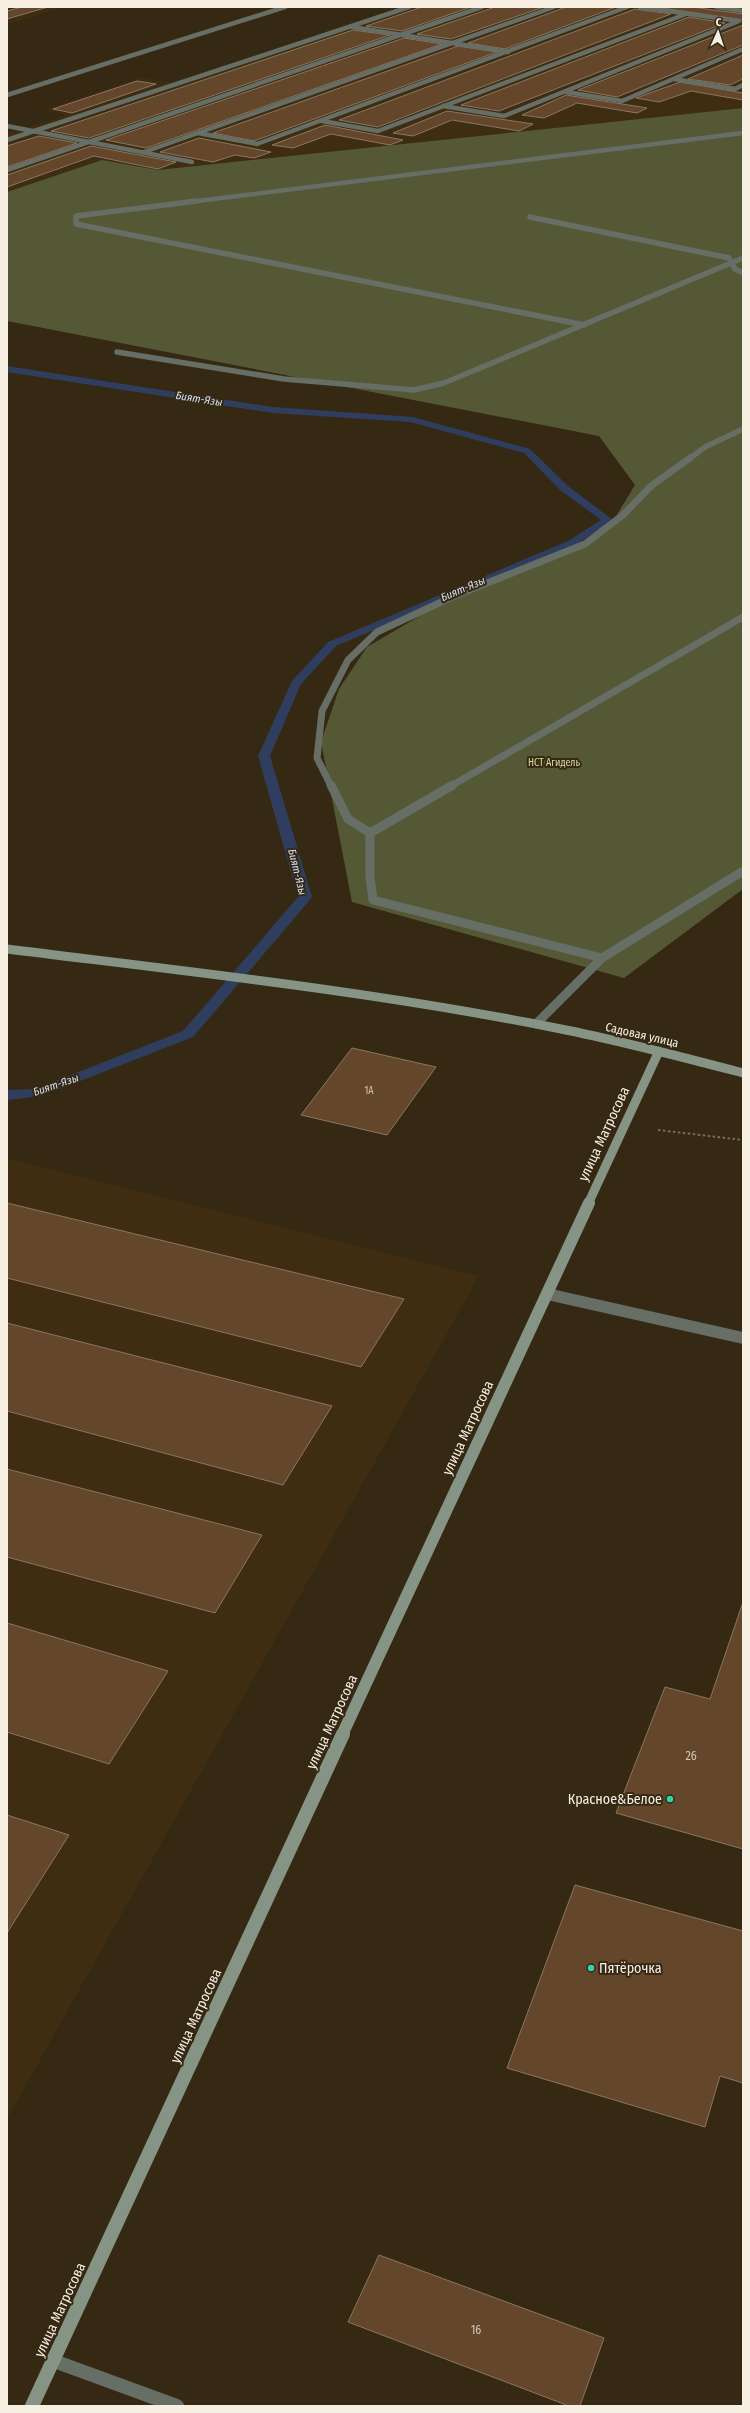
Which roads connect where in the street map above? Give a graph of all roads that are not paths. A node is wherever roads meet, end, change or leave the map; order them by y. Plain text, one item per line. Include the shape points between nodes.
1 (285, 7) edge
2 (409, 7) edge
3 (482, 7) edge
4 (554, 7) edge
5 (627, 7) edge
6 (640, 7) edge
7 (716, 7) edge
8 (743, 11) edge
9 (686, 14) junction
10 (741, 22) edge
11 (350, 27) junction
12 (402, 35) junction
13 (454, 43) junction
14 (743, 49) edge
15 (510, 52) junction
16 (674, 79) junction
17 (743, 85) edge
18 (565, 92) junction
19 (7, 95) edge
20 (443, 106) junction
21 (322, 121) junction
22 (7, 126) edge
23 (35, 131) junction
24 (198, 133) junction
25 (743, 133) edge
26 (7, 140) edge
27 (91, 142) junction
28 (144, 152) junction
29 (192, 162) dead end
30 (7, 170) edge
31 (530, 217) dead end
32 (743, 258) edge
33 (731, 263) junction
34 (743, 273) edge
35 (584, 325) junction
36 (117, 352) dead end
37 (743, 429) edge
38 (743, 618) edge
39 (370, 833) junction
40 (743, 871) edge
41 (7, 949) edge
42 (602, 958) junction
43 (536, 1024) junction
44 (659, 1051) junction
45 (743, 1072) edge
46 (547, 1294) junction
47 (743, 1338) edge
48 (54, 2361) junction
49 (32, 2406) edge
50 (177, 2406) edge

1 - 19 street
2 - 11 street
3 - 12 street
4 - 13 street
5 - 15 street
6 - 9 street
7 - 8 street
9 - 10 street
9 - 20 street
10 - 18 street
11 - 12 street
11 - 23 street
12 - 13 street
12 - 27 street
13 - 15 street
13 - 24 street
14 - 16 street
15 - 21 street
16 - 17 street via 735,89
16 - 18 street via 622,101
18 - 20 street via 504,116
20 - 21 street via 378,131
21 - 24 street via 257,144
22 - 23 street
23 - 26 street
23 - 27 street
24 - 28 street
25 - 35 street via 76,216 76,224
27 - 28 street
27 - 30 street
28 - 29 street
31 - 33 street via 729,258
32 - 33 street
33 - 34 street via 734,270
33 - 35 street
35 - 36 street via 444,383 414,390 284,379
37 - 39 street via 705,447 651,486 623,515 585,544 452,597 377,632 348,660 322,711 317,758 348,819
38 - 39 street
39 - 42 street via 373,900
40 - 42 street
41 - 43 street, Садовая улица via 299,986
42 - 43 street
43 - 44 street, Садовая улица
44 - 45 street, Садовая улица
44 - 46 street, улица Матросова
46 - 47 street
46 - 48 street, улица Матросова
48 - 49 street, улица Матросова
48 - 50 street

